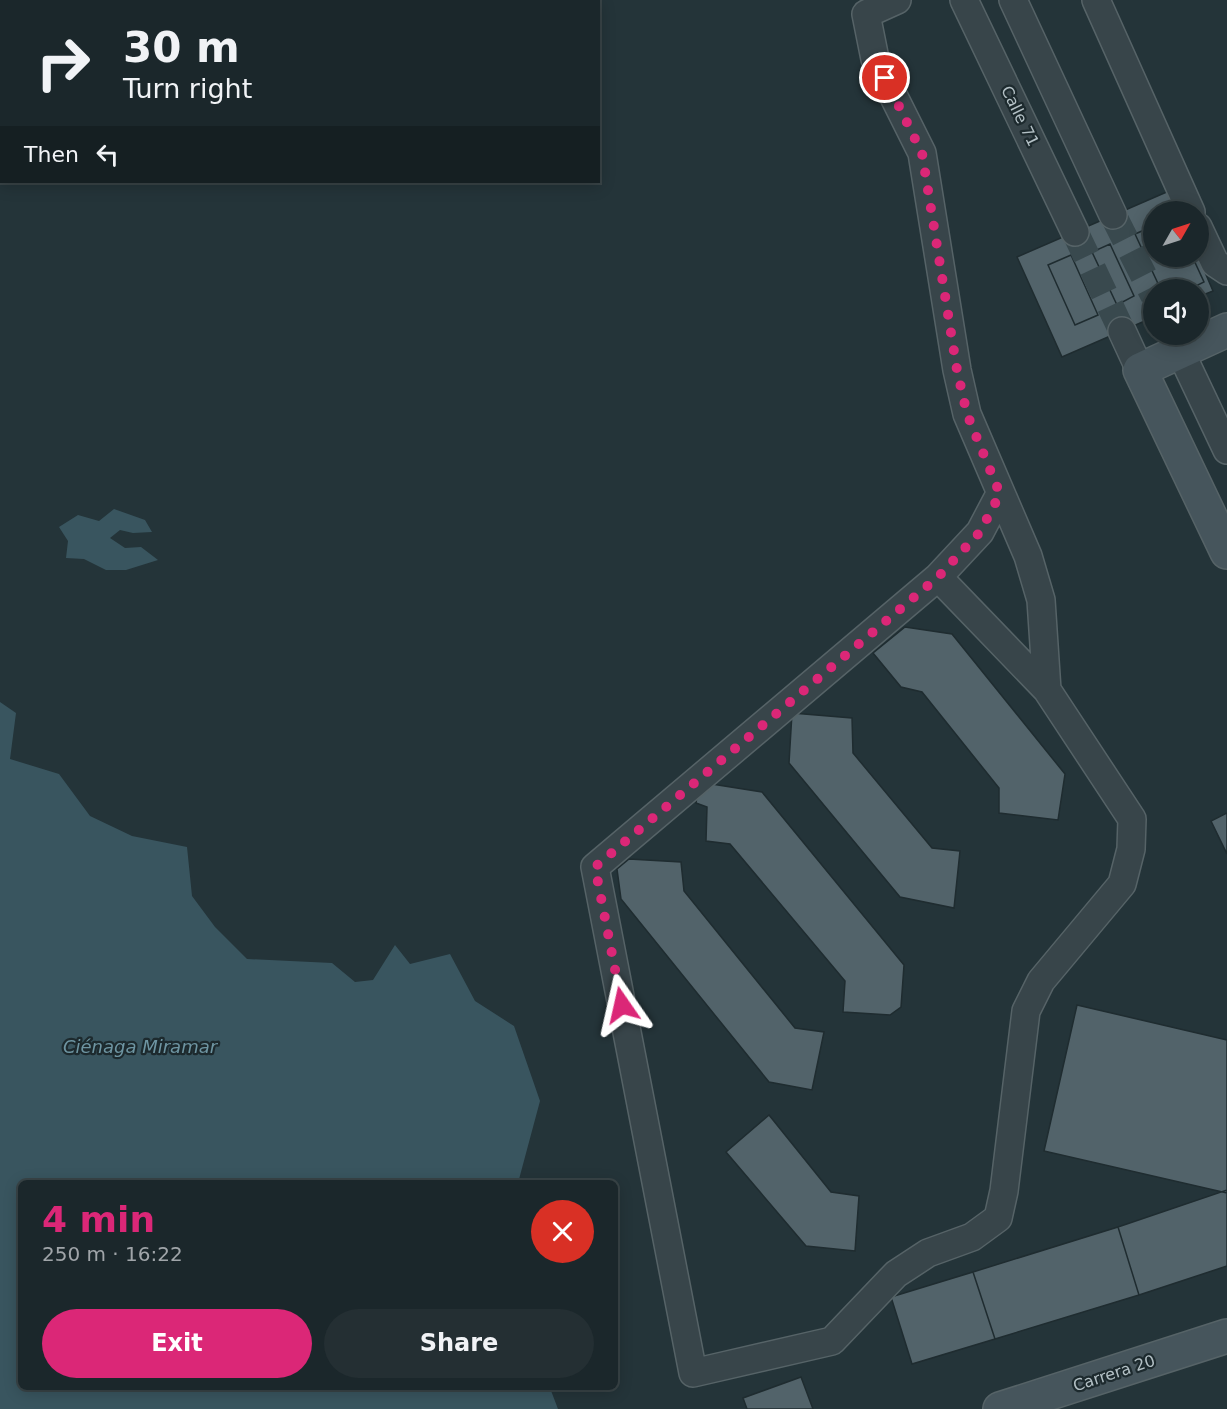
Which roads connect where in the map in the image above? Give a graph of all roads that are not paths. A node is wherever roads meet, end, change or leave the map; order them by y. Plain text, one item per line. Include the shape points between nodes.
1 (897, 0) edge
2 (964, 0) edge
3 (1013, 0) edge
4 (1096, 0) edge
5 (866, 7) edge
6 (1186, 201) edge
7 (1113, 215) tunnel mouth
8 (1075, 232) tunnel mouth
9 (1209, 246) edge
10 (1221, 267) edge
11 (1227, 330) edge
12 (1122, 331) tunnel mouth
13 (1209, 335) edge
14 (1173, 345) edge
15 (1177, 345) edge
16 (1140, 370) junction
17 (1227, 450) edge
18 (1000, 494) junction
19 (1227, 552) edge
20 (938, 577) junction
21 (1047, 690) junction
22 (1227, 1336) edge
23 (1000, 1409) edge

1 - 5 street
2 - 8 street, Calle 71
3 - 7 street
4 - 6 street
5 - 18 street via 875,59 922,153 967,414
9 - 10 street
11 - 13 main road
12 - 16 street
14 - 16 main road
15 - 17 street
16 - 19 main road
18 - 20 street via 980,532
18 - 21 street via 1028,556 1041,600
20 - 21 street
20 - 21 street via 595,867 693,1373 832,1341 896,1274 928,1254 972,1238 998,1218 1026,1011 1041,981 1122,884 1131,849 1132,819
22 - 23 main road, Carrera 20

